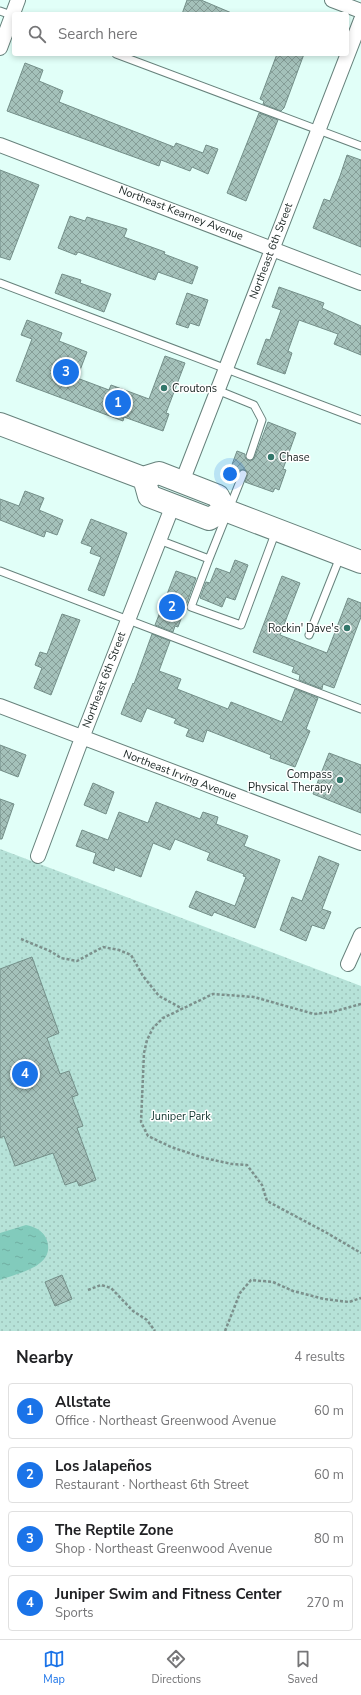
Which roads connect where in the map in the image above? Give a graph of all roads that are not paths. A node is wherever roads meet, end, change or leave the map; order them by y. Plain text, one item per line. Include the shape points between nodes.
1 (18, 0) edge
2 (332, 0) edge
3 (361, 11) edge
4 (9, 14) edge
5 (361, 20) edge
6 (0, 48) edge
7 (349, 51) edge
8 (121, 56) edge
9 (347, 56) edge
10 (319, 130) junction
11 (0, 145) edge
12 (361, 146) edge
13 (273, 248) junction
14 (0, 283) edge
15 (361, 283) edge
16 (226, 369) junction
17 (217, 390) junction
18 (361, 420) edge
19 (0, 424) edge
20 (250, 456) dead end
21 (243, 474) dead end
22 (144, 478) junction
23 (182, 482) junction
24 (173, 505) junction
25 (227, 511) junction
26 (277, 530) junction
27 (159, 540) junction
28 (341, 555) junction
29 (209, 559) junction
30 (361, 562) edge
31 (0, 570) edge
32 (128, 620) junction
33 (309, 635) dead end
34 (0, 706) edge
35 (361, 709) edge
36 (82, 738) junction
37 (361, 843) edge
38 (38, 856) dead end
39 (361, 935) edge
40 (348, 964) dead end

1 - 4 street
2 - 3 street
4 - 6 street
5 - 7 street, Northeast 6th Street
8 - 10 lane
9 - 10 street, Northeast 6th Street
10 - 12 lane
10 - 13 street, Northeast 6th Street
11 - 13 street, Northeast Kearney Avenue
13 - 15 street, Northeast Kearney Avenue
13 - 16 street, Northeast 6th Street
14 - 16 lane
16 - 17 street, Northeast 6th Street
16 - 18 lane
17 - 20 lane via 254,405 262,420
17 - 23 street, Northeast 6th Street
19 - 22 main road
21 - 25 lane
22 - 23 main road via 159,473
22 - 24 main road via 149,496
23 - 25 main road via 218,496
24 - 25 main road via 209,519
24 - 27 street, Northeast 6th Street
25 - 26 main road
25 - 29 lane
26 - 28 main road
26 - 29 lane via 241,625 192,607
27 - 29 lane
27 - 32 street, Northeast 6th Street
28 - 30 main road
28 - 33 lane
31 - 32 lane
32 - 35 lane
32 - 36 street, Northeast 6th Street
34 - 36 street, Northeast Irving Avenue
36 - 37 street, Northeast Irving Avenue
36 - 38 street, Northeast 6th Street
39 - 40 street

